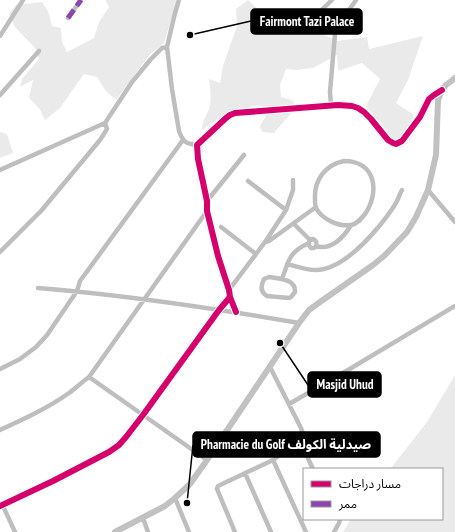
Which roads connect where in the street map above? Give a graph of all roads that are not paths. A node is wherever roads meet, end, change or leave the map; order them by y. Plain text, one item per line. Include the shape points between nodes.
1 (23, 0) edge
2 (81, 0) edge
3 (180, 0) edge
4 (332, 0) edge
5 (356, 0) edge
6 (68, 18) dead end
7 (308, 24) dead end
8 (0, 36) edge
9 (167, 47) junction
10 (39, 51) dead end
11 (455, 78) edge
12 (442, 90) junction
13 (0, 95) edge
14 (331, 105) junction
15 (105, 123) junction
16 (183, 140) junction
17 (197, 145) junction
18 (244, 155) dead end
19 (0, 170) edge
20 (293, 180) dead end
21 (248, 181) dead end
22 (402, 190) dead end
23 (428, 190) junction
24 (208, 201) junction
25 (316, 207) junction
26 (286, 210) junction
27 (207, 211) junction
28 (455, 222) edge
29 (294, 224) junction
30 (351, 225) junction
31 (221, 227) dead end
32 (265, 242) junction
33 (309, 242) junction
34 (0, 252) edge
35 (256, 254) junction
36 (287, 264) junction
37 (282, 279) junction
38 (38, 288) dead end
39 (229, 290) junction
40 (77, 291) junction
41 (230, 297) junction
42 (143, 299) junction
43 (455, 303) edge
44 (453, 307) edge
45 (219, 310) junction
46 (236, 312) junction
47 (299, 323) junction
48 (270, 367) junction
49 (0, 369) edge
50 (88, 377) junction
51 (289, 404) junction
52 (143, 415) junction
53 (0, 430) edge
54 (304, 437) junction
55 (207, 460) junction
56 (273, 460) junction
57 (313, 468) edge
58 (245, 473) junction
59 (175, 498) junction
60 (1, 506) edge
61 (143, 518) junction
62 (340, 520) edge
63 (15, 532) edge
64 (116, 532) edge
65 (148, 532) edge
66 (189, 532) edge
67 (235, 532) edge
68 (271, 532) edge
69 (306, 532) edge
70 (334, 532) edge

1 - 8 street
2 - 6 street
3 - 9 street
4 - 7 street
5 - 14 street via 335,34
9 - 15 street via 162,48 151,59 132,82
9 - 16 street via 179,131
10 - 13 street
11 - 12 main road
12 - 14 street via 429,99 420,117 402,141 396,144 388,140 358,108
12 - 23 main road via 438,100 436,155
14 - 17 street via 236,113 226,118
15 - 19 street
15 - 34 street via 106,129 100,140 41,211
16 - 17 street
16 - 40 street via 80,281
17 - 24 street
18 - 24 street
20 - 26 street via 293,190
21 - 26 street
22 - 36 street via 392,210 366,242 348,257 325,269 305,269
23 - 28 street
23 - 47 main road via 407,232 394,246 373,265 309,310
24 - 27 street
25 - 29 street
25 - 30 street via 333,223
25 - 30 street via 316,185 327,169 338,162 356,162 370,174 374,193 369,208 361,219
26 - 32 street
27 - 39 street
27 - 42 street
29 - 32 street
29 - 33 street
30 - 33 street via 344,236 332,244 322,248 311,248
31 - 35 street
32 - 35 street
33 - 36 street via 296,250
35 - 39 street
36 - 37 street
37 - 37 street via 264,279 261,286 263,292 267,296 292,297 295,292 294,285
38 - 40 street
39 - 41 street
40 - 42 street
40 - 49 street via 36,347
41 - 45 street
41 - 46 street
42 - 45 street
42 - 50 street
43 - 44 street
44 - 51 street
45 - 46 street
45 - 52 street
46 - 47 street
47 - 48 main road
48 - 51 street
48 - 55 main road
50 - 52 street
50 - 53 street via 54,403
51 - 54 street
52 - 55 street
52 - 60 street via 119,445 109,452
54 - 56 street
54 - 57 street via 304,448
55 - 59 main road via 190,484
56 - 58 street
56 - 69 street
58 - 67 street via 220,484 217,488
58 - 68 street
59 - 61 main road
59 - 66 street
60 - 63 street
61 - 64 main road
61 - 65 street
62 - 70 street

